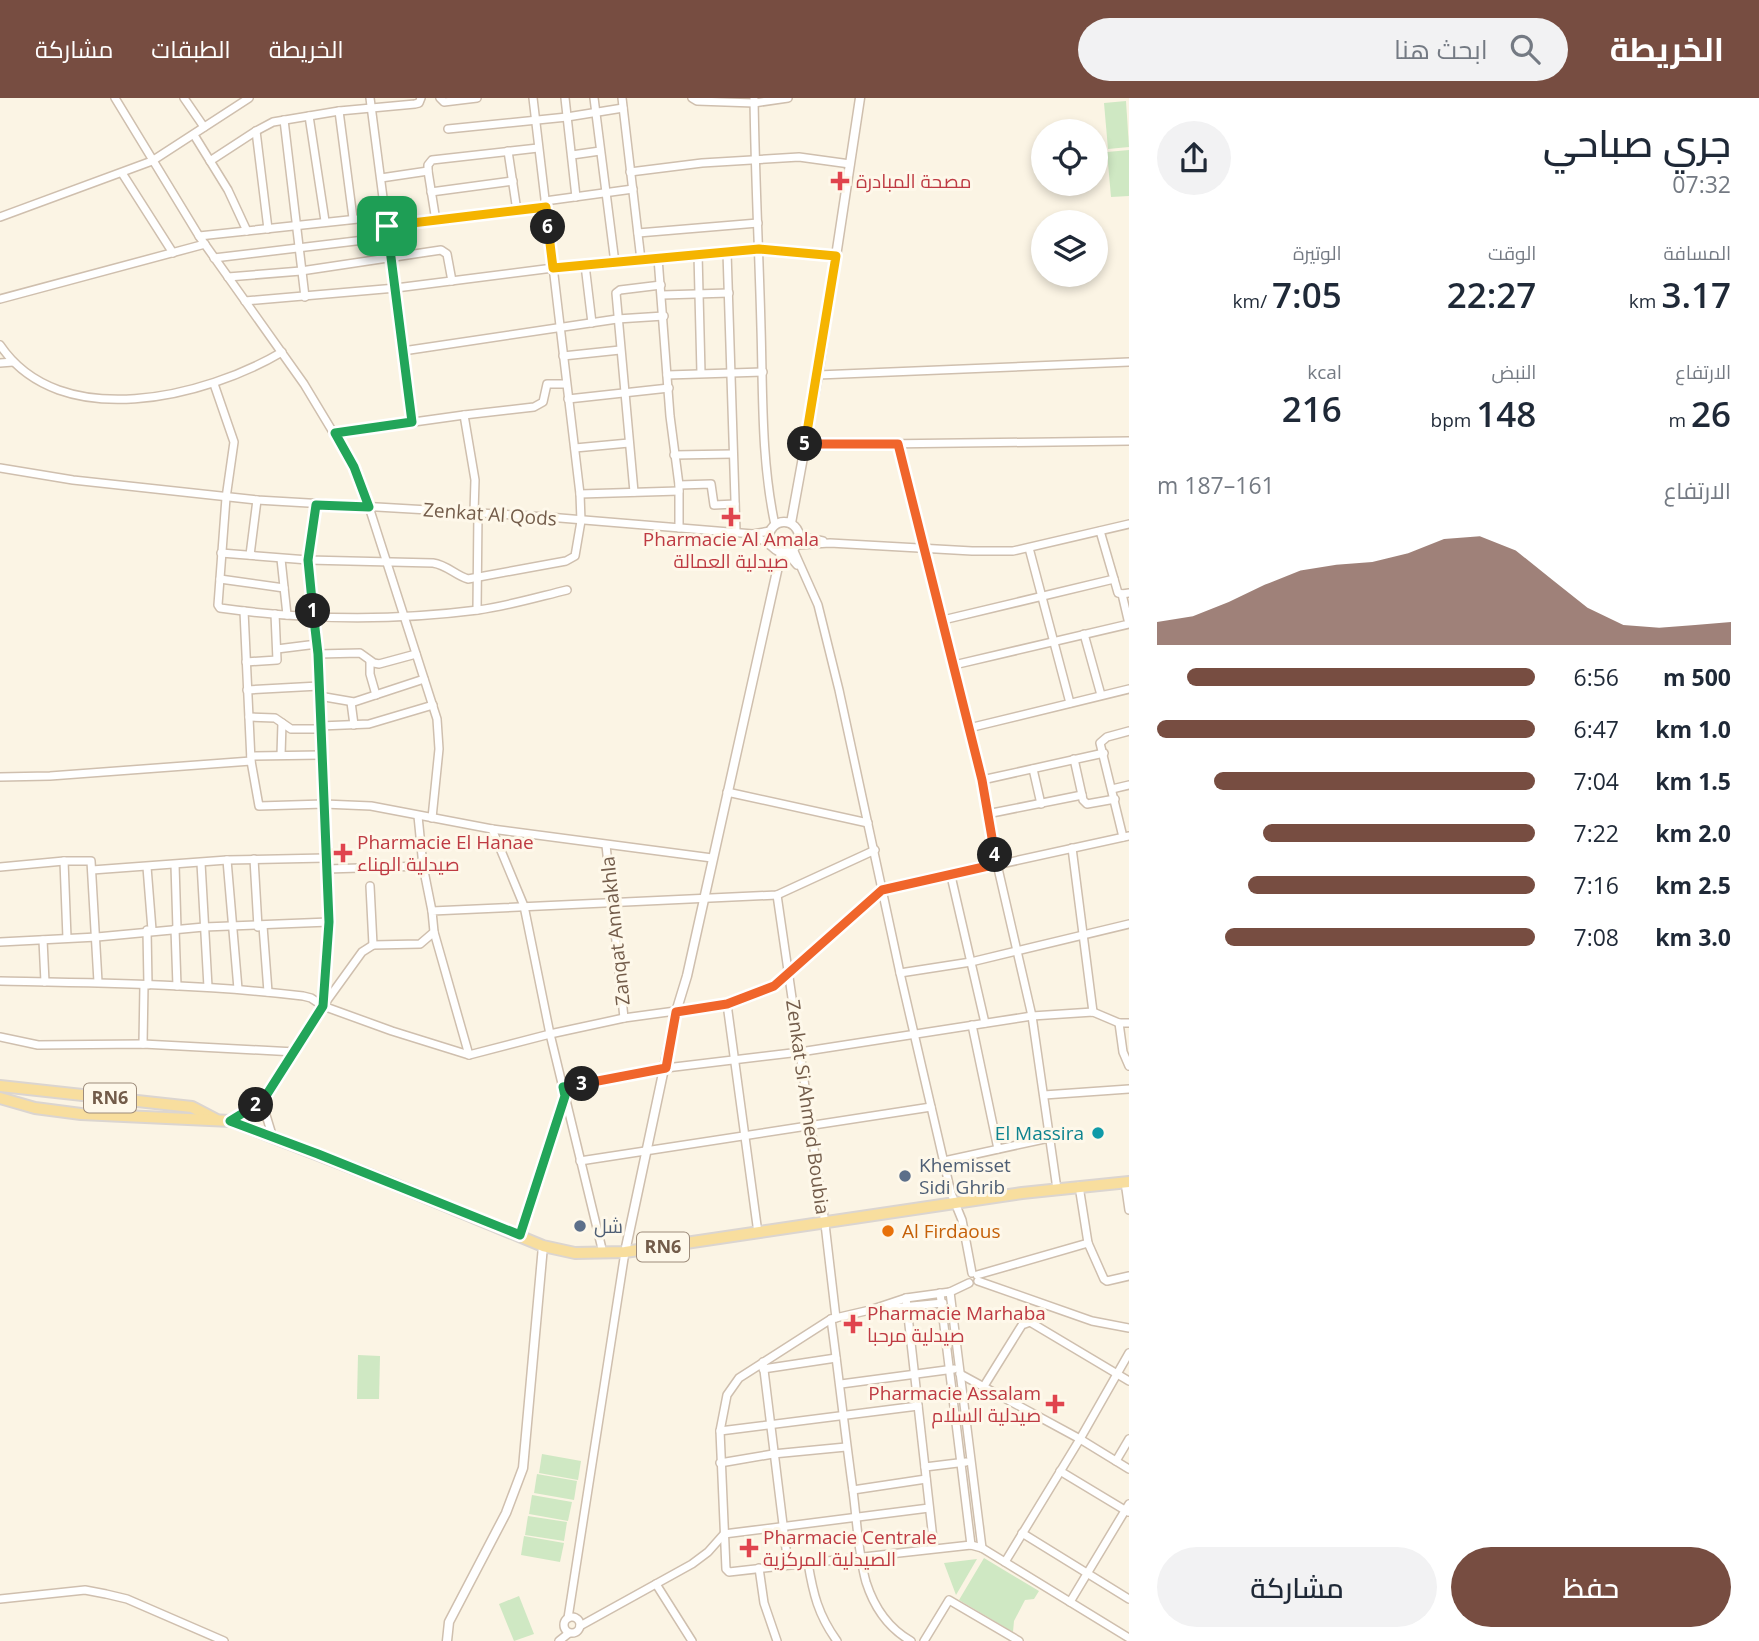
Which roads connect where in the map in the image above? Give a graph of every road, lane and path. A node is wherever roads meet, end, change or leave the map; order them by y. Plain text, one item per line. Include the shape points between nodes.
1 (115, 98) edge
2 (184, 98) edge
3 (249, 98) edge
4 (370, 98) edge
5 (421, 98) edge
6 (440, 98) edge
7 (477, 98) edge
8 (533, 98) edge
9 (565, 98) edge
10 (594, 98) edge
11 (622, 98) edge
12 (692, 98) edge
13 (788, 98) edge
14 (860, 98) edge
15 (754, 101) edge
16 (623, 108) junction
17 (371, 109) junction
18 (339, 111) junction
19 (596, 112) junction
20 (309, 116) junction
21 (567, 117) junction
22 (284, 120) junction
23 (534, 120) junction
24 (204, 127) junction
25 (448, 128) dead end
26 (256, 131) junction
27 (194, 135) junction
28 (538, 148) junction
29 (508, 151) junction
30 (600, 152) junction
31 (572, 155) junction
32 (754, 160) junction
33 (152, 161) junction
34 (210, 161) junction
35 (850, 164) junction
36 (428, 171) junction
37 (630, 172) junction
38 (122, 173) junction
39 (381, 178) junction
40 (513, 181) junction
41 (633, 189) junction
42 (431, 192) junction
43 (605, 193) junction
44 (576, 197) junction
45 (546, 204) junction
46 (517, 211) junction
47 (386, 216) junction
48 (0, 217) edge
49 (353, 218) junction
50 (325, 221) junction
51 (436, 221) junction
52 (758, 223) junction
53 (295, 225) junction
54 (387, 226) junction
55 (268, 229) junction
56 (247, 231) junction
57 (638, 233) junction
58 (199, 236) junction
59 (389, 237) junction
60 (205, 244) junction
61 (298, 249) junction
62 (759, 249) junction
63 (727, 252) junction
64 (173, 253) junction
65 (698, 254) junction
66 (836, 256) junction
67 (214, 258) junction
68 (392, 258) junction
69 (658, 258) junction
70 (641, 260) junction
71 (615, 263) junction
72 (585, 265) junction
73 (553, 268) junction
74 (301, 271) junction
75 (228, 277) junction
76 (452, 281) junction
77 (661, 285) junction
78 (396, 288) junction
79 (698, 293) junction
80 (729, 293) junction
81 (662, 295) junction
82 (305, 297) junction
83 (0, 299) edge
84 (245, 301) junction
85 (664, 316) junction
86 (617, 319) junction
87 (592, 323) junction
88 (559, 328) junction
89 (0, 345) edge
90 (620, 350) junction
91 (403, 351) junction
92 (282, 352) junction
93 (563, 356) junction
94 (13, 362) junction
95 (1129, 362) edge
96 (0, 363) edge
97 (731, 372) junction
98 (762, 372) junction
99 (701, 373) junction
100 (667, 375) junction
101 (818, 375) junction
102 (214, 384) junction
103 (566, 384) junction
104 (669, 388) junction
105 (624, 393) junction
106 (568, 399) junction
107 (464, 415) junction
108 (412, 422) junction
109 (335, 433) junction
110 (1129, 442) edge
111 (629, 443) junction
112 (898, 444) junction
113 (805, 445) junction
114 (575, 447) junction
115 (733, 454) junction
116 (674, 455) junction
117 (0, 468) edge
118 (679, 488) junction
119 (634, 492) junction
120 (580, 494) junction
121 (226, 498) junction
122 (257, 500) junction
123 (735, 504) junction
124 (316, 505) junction
125 (369, 507) junction
126 (476, 513) junction
127 (581, 521) junction
128 (788, 522) junction
129 (1129, 524) edge
130 (679, 528) junction
131 (772, 528) junction
132 (736, 531) junction
133 (1100, 531) junction
134 (753, 534) junction
135 (799, 536) junction
136 (830, 542) junction
137 (925, 548) junction
138 (1029, 548) junction
139 (784, 549) junction
140 (221, 553) junction
141 (250, 555) junction
142 (281, 559) junction
143 (308, 560) junction
144 (386, 562) junction
145 (477, 578) junction
146 (220, 579) junction
147 (1114, 579) junction
148 (284, 588) junction
149 (567, 590) dead end
150 (1126, 593) edge
151 (1044, 597) junction
152 (477, 610) junction
153 (244, 611) junction
154 (275, 614) junction
155 (287, 615) junction
156 (403, 616) junction
157 (314, 618) junction
158 (943, 620) junction
159 (1084, 634) junction
160 (1055, 640) junction
161 (317, 644) junction
162 (277, 649) junction
163 (318, 654) junction
164 (416, 654) junction
165 (370, 661) junction
166 (246, 662) junction
167 (954, 665) junction
168 (424, 680) junction
169 (319, 686) junction
170 (1129, 689) edge
171 (247, 690) junction
172 (376, 695) junction
173 (1101, 695) junction
174 (319, 696) junction
175 (351, 702) junction
176 (1070, 703) junction
177 (433, 705) junction
178 (249, 717) junction
179 (282, 723) junction
180 (354, 725) junction
181 (320, 728) junction
182 (969, 728) junction
183 (1129, 732) edge
184 (1104, 753) junction
185 (281, 755) junction
186 (321, 755) junction
187 (251, 759) junction
188 (1074, 759) junction
189 (1033, 769) junction
190 (0, 777) edge
191 (982, 780) junction
192 (1129, 785) edge
193 (1112, 789) junction
194 (727, 792) junction
195 (1082, 795) junction
196 (1115, 799) junction
197 (324, 804) junction
198 (1041, 804) junction
199 (987, 814) junction
200 (418, 816) junction
201 (432, 818) junction
202 (868, 823) junction
203 (492, 829) junction
204 (1126, 836) edge
205 (606, 845) junction
206 (1072, 848) junction
207 (875, 849) junction
208 (326, 858) junction
209 (712, 858) junction
210 (254, 859) junction
211 (227, 860) junction
212 (64, 861) junction
213 (201, 863) junction
214 (997, 864) junction
215 (175, 865) junction
216 (423, 866) junction
217 (0, 867) edge
218 (147, 867) junction
219 (327, 869) junction
220 (92, 870) junction
221 (951, 876) junction
222 (370, 886) dead end
223 (882, 890) junction
224 (778, 895) junction
225 (703, 898) junction
226 (611, 902) junction
227 (524, 906) junction
228 (432, 911) junction
229 (329, 922) junction
230 (1129, 924) edge
231 (233, 926) junction
232 (260, 926) junction
233 (204, 927) junction
234 (176, 929) junction
235 (149, 930) junction
236 (434, 932) junction
237 (1084, 934) junction
238 (97, 937) junction
239 (67, 938) junction
240 (43, 940) junction
241 (0, 942) edge
242 (373, 945) junction
243 (1017, 950) junction
244 (971, 962) junction
245 (900, 973) junction
246 (788, 974) junction
247 (0, 981) edge
248 (45, 982) junction
249 (99, 982) junction
250 (146, 985) junction
251 (177, 986) junction
252 (208, 987) junction
253 (238, 989) junction
254 (268, 992) junction
255 (727, 1004) junction
256 (323, 1006) junction
257 (676, 1012) junction
258 (1093, 1012) junction
259 (1031, 1016) junction
260 (624, 1018) junction
261 (985, 1023) junction
262 (1119, 1023) junction
263 (1129, 1023) edge
264 (972, 1025) junction
265 (550, 1034) junction
266 (914, 1034) junction
267 (0, 1037) edge
268 (143, 1044) junction
269 (295, 1052) junction
270 (800, 1052) junction
271 (470, 1055) junction
272 (734, 1060) junction
273 (1129, 1066) edge
274 (666, 1068) junction
275 (0, 1086) edge
276 (563, 1087) junction
277 (1129, 1089) edge
278 (565, 1096) junction
279 (1044, 1096) junction
280 (0, 1098) edge
281 (262, 1102) junction
282 (931, 1107) junction
283 (217, 1120) junction
284 (230, 1121) junction
285 (810, 1127) junction
286 (745, 1135) junction
287 (273, 1138) junction
288 (1049, 1138) junction
289 (998, 1149) junction
290 (647, 1151) junction
291 (580, 1161) junction
292 (944, 1161) junction
293 (1127, 1182) edge
294 (1079, 1186) junction
295 (1057, 1189) junction
296 (954, 1203) junction
297 (1129, 1210) edge
298 (825, 1224) junction
299 (758, 1233) junction
300 (520, 1235) junction
301 (1088, 1243) junction
302 (543, 1246) junction
303 (625, 1252) junction
304 (603, 1253) junction
305 (1129, 1276) edge
306 (976, 1277) junction
307 (950, 1292) junction
308 (940, 1293) junction
309 (906, 1298) junction
310 (951, 1302) junction
311 (940, 1304) junction
312 (907, 1308) junction
313 (870, 1310) junction
314 (833, 1319) junction
315 (1129, 1328) edge
316 (1129, 1353) edge
317 (836, 1357) junction
318 (763, 1365) junction
319 (949, 1369) junction
320 (960, 1371) junction
321 (914, 1374) junction
322 (1118, 1374) junction
323 (1129, 1381) edge
324 (841, 1384) junction
325 (985, 1386) junction
326 (918, 1406) junction
327 (844, 1416) junction
328 (769, 1425) junction
329 (720, 1431) junction
330 (1080, 1439) junction
331 (1129, 1439) edge
332 (846, 1447) junction
333 (773, 1454) junction
334 (971, 1461) junction
335 (1116, 1461) junction
336 (961, 1462) junction
337 (720, 1463) junction
338 (925, 1467) junction
339 (1129, 1469) edge
340 (1060, 1471) junction
341 (926, 1479) junction
342 (853, 1490) junction
343 (929, 1508) junction
344 (1128, 1509) edge
345 (856, 1517) junction
346 (783, 1527) junction
347 (1022, 1533) junction
348 (724, 1534) junction
349 (971, 1545) junction
350 (934, 1548) junction
351 (982, 1548) junction
352 (861, 1556) junction
353 (1005, 1562) junction
354 (808, 1563) junction
355 (788, 1565) junction
356 (759, 1568) junction
357 (1087, 1572) junction
358 (656, 1584) junction
359 (0, 1599) edge
360 (1129, 1599) edge
361 (1070, 1602) junction
362 (568, 1618) junction
363 (580, 1626) junction
364 (569, 1633) junction
365 (1129, 1638) edge
366 (224, 1641) edge
367 (447, 1641) edge
368 (559, 1641) edge
369 (692, 1641) edge
370 (777, 1641) edge
371 (837, 1641) edge
372 (911, 1641) edge
373 (924, 1641) edge
374 (1019, 1641) edge

1 - 33 street
2 - 24 street
3 - 24 street
4 - 17 street
5 - 17 street via 415,104
6 - 7 street via 444,102
8 - 23 street
9 - 21 street
10 - 19 street
11 - 16 street
12 - 15 street
13 - 15 street
14 - 35 street
15 - 32 street
16 - 19 street
16 - 37 street
17 - 18 street
17 - 39 street
18 - 20 street
18 - 49 street
19 - 21 street
19 - 30 street
20 - 22 street
20 - 50 street
21 - 23 street
21 - 31 street
22 - 26 street
22 - 53 street
23 - 25 street
23 - 28 street
24 - 27 street
26 - 34 street
26 - 55 street
27 - 33 street
27 - 34 street
28 - 29 street
28 - 45 street
29 - 36 street via 432,160
29 - 40 street
30 - 31 street
30 - 43 street
31 - 44 street
32 - 35 street via 799,157
32 - 37 street
32 - 52 street
33 - 38 street
33 - 58 street
34 - 56 street
35 - 66 street
36 - 39 street
36 - 42 street
37 - 41 street
38 - 48 street
38 - 64 street
39 - 47 street
40 - 42 street
40 - 46 street
41 - 43 street
41 - 57 street
42 - 51 street
43 - 44 street
43 - 71 street
44 - 45 street
45 - 46 street
45 - 73 street
46 - 51 street
47 - 49 street
47 - 54 street
49 - 50 street
50 - 53 street
51 - 54 street
52 - 57 street
52 - 62 street
53 - 55 street
53 - 61 street
54 - 59 street
55 - 56 street
56 - 58 street
57 - 70 street
58 - 60 street
59 - 61 street
59 - 68 street
60 - 64 street
60 - 67 street
61 - 67 street
61 - 74 street
62 - 63 street
62 - 66 street
62 - 98 street
63 - 65 street
63 - 80 street
64 - 83 street
65 - 69 street
65 - 79 street
66 - 101 street
67 - 75 street
68 - 74 street
68 - 76 street via 443,250
68 - 78 street
69 - 70 street
69 - 77 street
70 - 71 street
71 - 72 street
72 - 73 street
72 - 87 street
73 - 76 street
73 - 88 street
74 - 75 street
74 - 82 street
75 - 84 street
76 - 78 street
77 - 81 street
77 - 86 street via 618,290
78 - 82 street
78 - 91 street
79 - 80 street
79 - 81 street
79 - 99 street
80 - 97 street
81 - 85 street
82 - 84 street
84 - 92 street
85 - 86 street
85 - 100 street
86 - 87 street
86 - 90 street
87 - 88 street
88 - 91 street
88 - 93 street
89 - 94 street
90 - 93 street
90 - 105 street
91 - 108 street
92 - 102 street
92 - 109 street
93 - 103 street
94 - 96 street
94 - 102 street via 44,383 110,399 163,396
95 - 101 street
97 - 98 street
97 - 99 street
97 - 115 street
98 - 131 street
99 - 100 street
100 - 104 street
101 - 113 street
102 - 121 street via 233,436
103 - 106 street
103 - 107 street via 547,384 543,402 534,407
104 - 105 street
104 - 116 street
105 - 106 street
105 - 111 street
106 - 114 street
107 - 108 street
107 - 126 street
108 - 109 street
109 - 125 street
110 - 112 street
111 - 114 street
111 - 119 street
112 - 113 street
112 - 137 street
113 - 128 street
114 - 120 street
115 - 116 street
115 - 123 street
116 - 118 street
117 - 121 street, Zenkat Al Qods
118 - 119 street
118 - 123 street via 711,484 714,505
118 - 130 street
119 - 120 street
120 - 127 street
121 - 122 street, Zenkat Al Qods
121 - 140 street
122 - 124 street, Zenkat Al Qods
122 - 141 street
123 - 132 street
124 - 125 street, Zenkat Al Qods
124 - 143 street
125 - 126 street, Zenkat Al Qods
125 - 144 street
126 - 127 street, Zenkat Al Qods
126 - 145 street
127 - 130 street, Zenkat Al Qods
127 - 145 street via 576,551 570,559
128 - 131 street
128 - 135 street
129 - 133 street
130 - 132 street, Zenkat Al Qods
131 - 134 street
131 - 139 street via 768,539
132 - 134 street, Zenkat Al Qods
133 - 138 street
133 - 147 street
134 - 139 street
135 - 136 street
135 - 139 street
136 - 137 street
136 - 139 street
137 - 138 street
137 - 158 street
138 - 151 street
139 - 194 street
139 - 202 street via 802,571 818,605
140 - 141 street
140 - 146 street
141 - 142 street
142 - 143 street
142 - 148 street
143 - 144 street
143 - 157 street
144 - 145 street via 440,564 460,576
144 - 156 street
145 - 152 street
146 - 148 street
146 - 153 street via 219,607
147 - 150 street via 1118,593
147 - 151 street
148 - 155 street
149 - 152 street
150 - 159 street via 1129,624
151 - 158 street
151 - 160 street
152 - 156 street
153 - 154 street
153 - 166 street
154 - 155 street
154 - 162 street
155 - 157 street
156 - 157 street
156 - 164 street
157 - 161 street
158 - 167 street
159 - 160 street
159 - 173 street
160 - 167 street
160 - 176 street
161 - 162 street
161 - 163 street
162 - 166 street via 276,662
163 - 165 street via 360,653
163 - 169 street
164 - 165 street via 379,664
164 - 168 street
165 - 172 street
166 - 171 street
167 - 182 street
168 - 172 street
168 - 177 street
169 - 171 street
169 - 174 street
170 - 173 street
171 - 178 street
172 - 175 street
173 - 176 street
174 - 175 street
174 - 181 street
175 - 180 street
176 - 182 street
177 - 180 street via 393,719
177 - 201 street via 439,739
178 - 179 street via 275,718
178 - 187 street
179 - 181 street via 291,729
179 - 185 street
180 - 181 street
181 - 186 street
182 - 191 street
183 - 184 street via 1102,740
184 - 188 street
184 - 193 street
185 - 186 street
185 - 187 street
186 - 197 street
187 - 190 street
187 - 197 street via 257,806
188 - 189 street
188 - 195 street
189 - 191 street
189 - 198 street
191 - 199 street
192 - 193 street
193 - 196 street
194 - 202 street
194 - 209 street
195 - 196 street via 1087,804
195 - 198 street
196 - 204 street
197 - 200 street via 371,806
197 - 208 street
198 - 199 street
199 - 214 street
200 - 201 street
200 - 216 street
201 - 203 street
202 - 207 street
203 - 205 street
203 - 227 street
204 - 206 street
205 - 209 street
205 - 226 street, Zanqat Annakhla
206 - 214 street
206 - 237 street
207 - 223 street
207 - 224 street
208 - 210 street
208 - 219 street
209 - 225 street
210 - 211 street
210 - 232 street
211 - 213 street
211 - 231 street
212 - 217 street
212 - 220 street via 89,860
212 - 239 street
213 - 215 street
213 - 233 street
214 - 221 street
214 - 243 street
215 - 218 street
215 - 234 street
216 - 219 street
216 - 228 street
218 - 220 street
218 - 235 street
219 - 229 street
220 - 238 street
221 - 223 street
221 - 244 street
222 - 242 street
223 - 245 street
223 - 246 street
224 - 225 street
224 - 246 street, Zenkat Si Ahmed Boubia
225 - 226 street
225 - 257 street
226 - 227 street
226 - 260 street, Zanqat Annakhla
227 - 228 street
227 - 265 street
228 - 236 street
229 - 232 street
229 - 256 street
230 - 237 street
231 - 232 street
231 - 233 street
231 - 253 street
232 - 254 street
233 - 234 street
233 - 252 street
234 - 235 street
234 - 251 street
235 - 238 street
235 - 250 street
236 - 242 street via 416,944
236 - 271 street
237 - 243 street
237 - 258 street
238 - 239 street
238 - 249 street
239 - 240 street
240 - 241 street
240 - 248 street
242 - 256 street via 362,952
243 - 244 street
243 - 259 street
244 - 245 street
244 - 261 street
245 - 266 street
246 - 255 street via 774,986
246 - 270 street, Zenkat Si Ahmed Boubia
247 - 248 street
248 - 249 street
249 - 250 street
250 - 251 street
250 - 268 street
251 - 252 street
252 - 253 street
253 - 254 street
254 - 256 street via 309,997
255 - 257 street
255 - 272 street
256 - 269 street
256 - 271 street
257 - 260 street
257 - 274 street
258 - 259 street
258 - 262 street
259 - 261 street
259 - 279 street
260 - 265 street
261 - 264 street
262 - 263 street
262 - 273 street
264 - 266 street
264 - 289 street
265 - 271 street
265 - 276 street
266 - 270 street
266 - 282 street
267 - 268 street via 38,1045
268 - 269 street
269 - 281 street
270 - 272 street
270 - 285 street, Zenkat Si Ahmed Boubia
272 - 274 street
272 - 286 street
274 - 276 street
274 - 290 street
275 - 283 main road, RN6 via 192,1107
276 - 278 street
277 - 279 street
278 - 291 street
278 - 300 street
279 - 288 street
280 - 283 main road, RN6 via 81,1114
281 - 284 street
281 - 287 street
282 - 285 street
282 - 292 street
283 - 284 main road, RN6
284 - 287 main road, RN6
285 - 286 street
285 - 298 street, Zenkat Si Ahmed Boubia
286 - 290 street
286 - 299 street
287 - 300 main road, RN6
288 - 289 street
288 - 295 street
289 - 292 street
290 - 291 street
290 - 303 street
291 - 304 street
292 - 296 street
293 - 294 main road, RN6
293 - 297 street
294 - 295 main road, RN6
294 - 301 street
295 - 296 main road, RN6
296 - 298 main road, RN6
296 - 306 street
298 - 299 main road, RN6
298 - 314 street, Zenkat Si Ahmed Boubia
299 - 303 main road, RN6
300 - 302 main road, RN6
301 - 305 street via 1104,1279
301 - 306 street
302 - 304 main road, RN6 via 575,1254
302 - 367 street via 523,1468 506,1513 449,1622
303 - 304 main road, RN6
303 - 362 street
306 - 307 street via 968,1276 969,1283
306 - 315 street via 1092,1321
307 - 308 street
307 - 310 street
308 - 309 street
308 - 311 street
309 - 312 street
309 - 313 street
310 - 311 street
310 - 320 street
311 - 312 street
311 - 319 street
312 - 313 street
312 - 321 street
313 - 314 street
314 - 317 street, Zenkat Si Ahmed Boubia
314 - 318 street
316 - 322 street
317 - 318 street
317 - 324 street, Zenkat Si Ahmed Boubia
318 - 328 street
318 - 329 street via 732,1387 723,1406
319 - 320 street
319 - 321 street
319 - 336 street
320 - 325 street
320 - 334 street
321 - 324 street
321 - 326 street
322 - 323 street
322 - 325 street via 1027,1322
322 - 330 street
324 - 327 street, Zenkat Si Ahmed Boubia
325 - 330 street
326 - 327 street
326 - 338 street
327 - 328 street
327 - 332 street, Zenkat Si Ahmed Boubia
328 - 329 street
328 - 333 street
329 - 337 street
330 - 335 street
330 - 340 street
331 - 335 street
332 - 333 street
332 - 342 street, Zenkat Si Ahmed Boubia
333 - 337 street
333 - 346 street
334 - 336 street
334 - 351 street
335 - 339 street
336 - 338 street
336 - 349 street
337 - 348 street
338 - 341 street
340 - 344 street
340 - 347 street
341 - 342 street
341 - 343 street
342 - 345 street, Zenkat Si Ahmed Boubia
343 - 345 street
343 - 350 street
344 - 357 street
345 - 346 street
345 - 352 street, Zenkat Si Ahmed Boubia
346 - 348 street
346 - 355 street
347 - 353 street
347 - 357 street
348 - 356 street via 728,1571
348 - 358 street via 708,1552
349 - 350 street
349 - 351 street
350 - 352 street
351 - 353 street
352 - 354 street
352 - 372 street, Zenkat Si Ahmed Boubia via 877,1607 890,1627
353 - 361 street
354 - 355 street
354 - 371 street via 823,1622
355 - 356 street
356 - 370 street
357 - 360 street
357 - 361 street
358 - 363 street
358 - 369 street
359 - 366 street via 85,1590 127,1599
361 - 365 street
362 - 363 street via 577,1619
362 - 364 street via 564,1628
363 - 364 street
364 - 368 street
373 - 374 street via 949,1600

